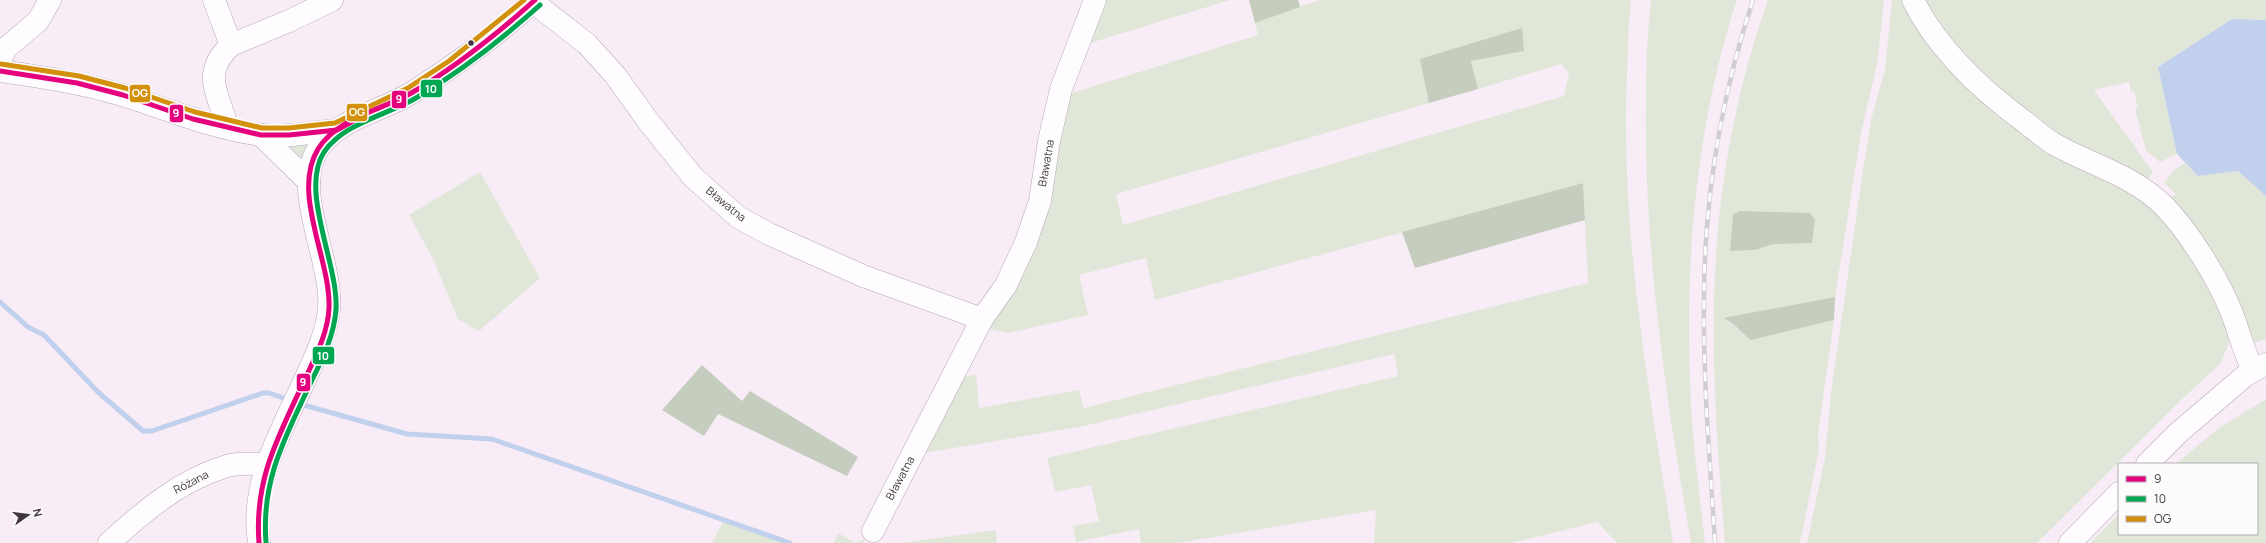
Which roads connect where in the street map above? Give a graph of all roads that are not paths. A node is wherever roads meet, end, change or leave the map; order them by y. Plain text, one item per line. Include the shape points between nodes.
1 (50, 0) edge
2 (214, 0) edge
3 (332, 0) edge
4 (1095, 0) edge
5 (1913, 0) edge
6 (534, 1) edge
7 (231, 45) junction
8 (0, 60) edge
9 (0, 71) edge
10 (227, 127) junction
11 (337, 130) junction
12 (261, 135) junction
13 (309, 182) junction
14 (982, 319) junction
15 (2260, 367) edge
16 (2148, 463) edge
17 (267, 464) junction
18 (2118, 494) edge
19 (873, 531) dead end
20 (109, 543) edge
21 (259, 543) edge
22 (2070, 543) edge

1 - 8 street via 38,21 6,48
2 - 7 street
3 - 7 street via 289,22
4 - 14 street, Bławatna via 1061,89 1049,140 1040,201 1026,242 1006,285
5 - 15 street via 1943,46 1963,69 2000,103 2053,144 2133,182 2164,207 2190,240 2219,285 2243,349
6 - 11 street via 453,67 411,94
6 - 14 street, Bławatna via 587,44 693,177 738,217 769,234 863,276
7 - 10 street via 217,60 212,78
9 - 10 street via 77,83 192,119
10 - 12 street
11 - 12 street
11 - 13 street via 315,155 309,170
12 - 13 street
13 - 17 street via 308,189 326,270 329,309 319,348
14 - 19 street, Bławatna
15 - 16 street via 2178,433
17 - 20 street, Różana via 225,466 180,485 136,518
17 - 21 street via 257,509
18 - 22 street

